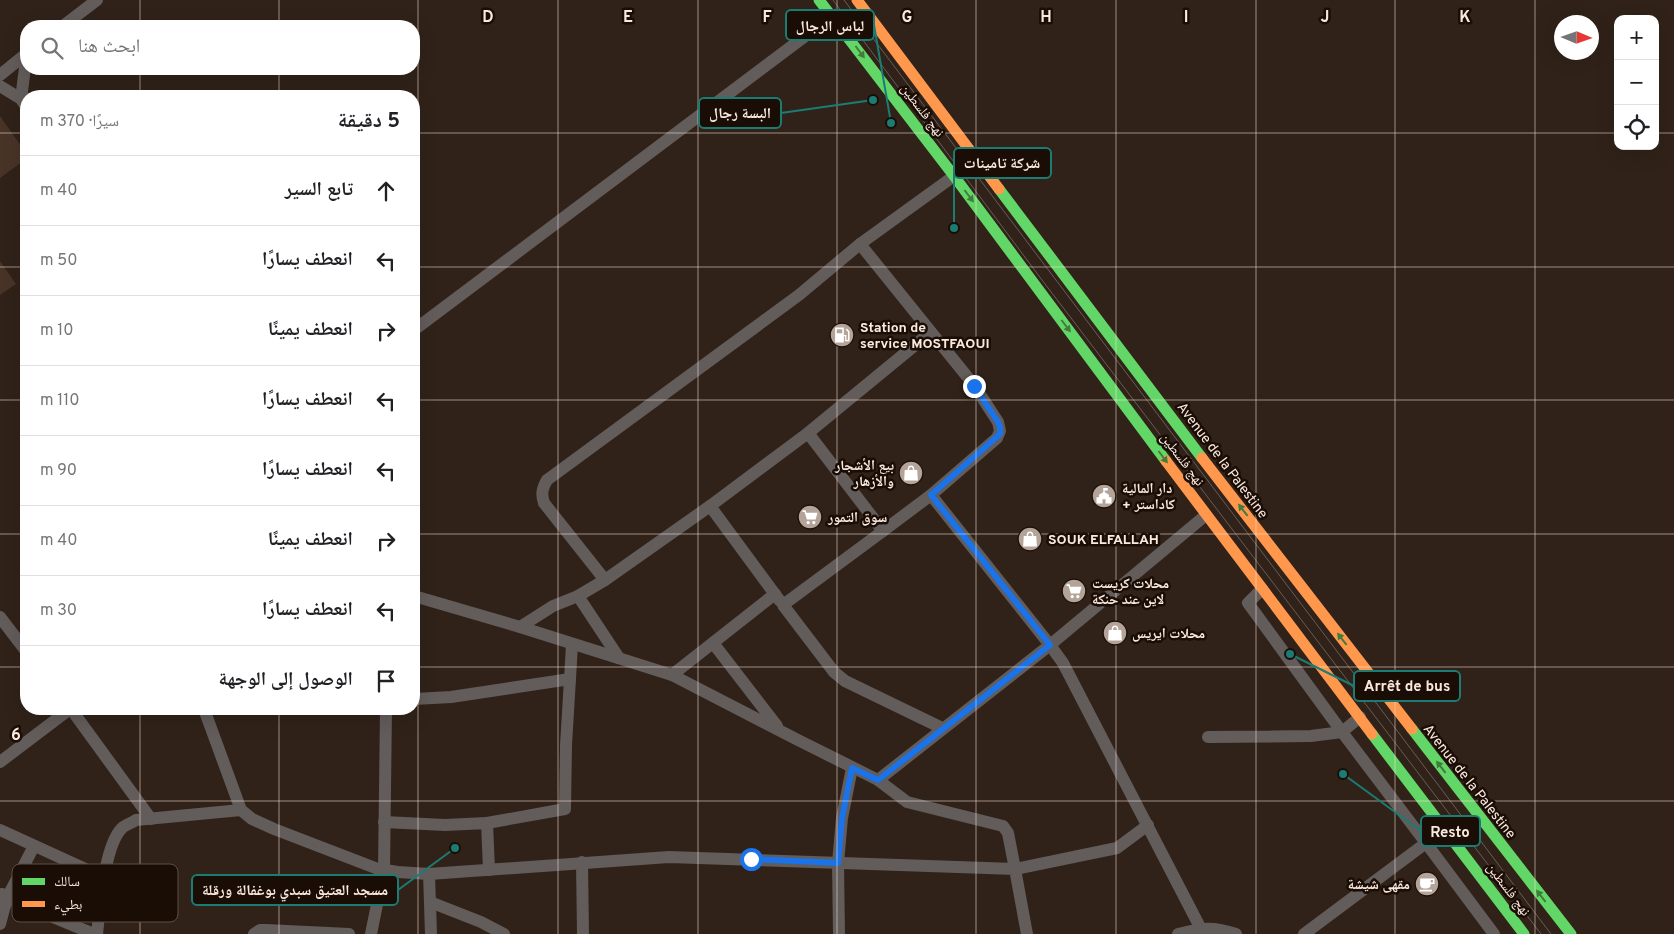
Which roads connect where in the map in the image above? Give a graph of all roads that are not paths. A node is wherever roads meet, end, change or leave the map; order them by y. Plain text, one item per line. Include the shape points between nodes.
1 (97, 0) edge
2 (820, 0) edge
3 (857, 0) edge
4 (832, 16) junction
5 (71, 20) edge
6 (20, 59) edge
7 (0, 75) edge
8 (25, 75) edge
9 (0, 86) edge
10 (25, 90) edge
11 (20, 100) edge
12 (954, 176) junction
13 (860, 244) junction
14 (420, 325) edge
15 (931, 332) junction
16 (808, 433) junction
17 (931, 495) junction
18 (710, 506) junction
19 (1206, 515) junction
20 (884, 531) junction
21 (605, 580) junction
22 (1262, 589) junction
23 (578, 596) junction
24 (420, 598) edge
25 (779, 599) junction
26 (0, 617) edge
27 (520, 627) junction
28 (713, 642) junction
29 (20, 643) edge
30 (572, 644) junction
31 (1050, 645) junction
32 (619, 658) junction
33 (672, 675) junction
34 (570, 679) junction
35 (420, 699) edge
36 (63, 715) edge
37 (75, 715) edge
38 (206, 715) edge
39 (386, 715) edge
40 (1360, 717) junction
41 (942, 728) junction
42 (780, 730) junction
43 (1342, 732) junction
44 (1208, 737) dead end
45 (0, 762) edge
46 (852, 768) junction
47 (878, 780) junction
48 (241, 810) junction
49 (151, 819) junction
50 (384, 822) junction
51 (487, 823) junction
52 (1148, 826) junction
53 (0, 830) edge
54 (1426, 843) junction
55 (34, 846) junction
56 (582, 862) junction
57 (838, 863) junction
58 (23, 864) edge
59 (74, 864) edge
60 (108, 864) edge
61 (1015, 869) junction
62 (384, 870) junction
63 (489, 870) junction
64 (429, 874) junction
65 (12, 883) edge
66 (4, 896) edge
67 (430, 902) junction
68 (1502, 905) junction
69 (1483, 919) junction
70 (67, 922) edge
71 (0, 924) edge
72 (1201, 928) junction
73 (96, 934) edge
74 (254, 934) edge
75 (349, 934) edge
76 (371, 934) edge
77 (431, 934) edge
78 (504, 934) edge
79 (582, 934) edge
80 (839, 934) edge
81 (1027, 934) edge
82 (1178, 934) edge
83 (1236, 934) edge
84 (1304, 934) edge
85 (1494, 934) edge
86 (1524, 934) edge
87 (1571, 934) edge

1 - 5 street
2 - 4 main road, نهج فلسطين
87 -> 3 main road, Avenue de la Palestine via 1184,434
4 -> 12 main road, نهج فلسطين
4 - 14 street
6 - 7 street
8 - 10 street
9 - 11 street
12 - 13 street
12 -> 19 main road, نهج فلسطين
13 - 15 street
13 - 21 street via 798,295 547,480 541,496 544,503
15 - 16 street
15 - 17 street via 974,386 998,422 1000,431 997,438
16 - 18 street
16 - 20 street
17 - 20 street
17 - 31 street
18 - 21 street
18 - 25 street
19 - 22 main road, نهج فلسطين
19 - 31 street
20 - 25 street
21 - 23 street
22 - 40 main road, نهج فلسطين
22 - 43 street via 1248,603
23 - 27 street
23 - 32 street
24 - 27 street
25 - 28 street
25 - 41 street via 834,672 845,681
26 - 29 street
27 - 30 street
28 - 33 street
28 - 42 street
30 - 32 street
30 - 34 street
31 - 41 street
31 - 52 street
32 - 33 street
33 - 42 street
34 - 35 street
34 - 51 street via 566,807
36 - 45 street
37 - 49 street
38 - 48 street
39 - 50 street
40 - 43 street
40 - 68 main road, نهج فلسطين
41 - 47 street
42 - 46 street
43 - 44 street via 1311,736
43 - 54 street
46 - 47 street
46 - 57 street via 842,818
47 - 61 street via 907,802 1003,826 1008,832
48 - 49 street
48 - 62 street via 252,820
49 - 60 street via 136,820 122,827 113,842
50 - 51 street
50 - 62 street
51 - 63 street
52 - 61 street via 1117,848
52 - 72 street
53 - 55 street
54 - 69 street
54 - 84 street
55 - 58 street
55 - 59 street
56 - 57 street via 669,856
56 - 63 street
56 - 79 street
57 - 61 street
57 - 80 street
61 - 81 street
62 - 64 street
62 - 76 street
63 - 64 street
64 - 67 street
65 - 66 street
66 - 71 street
67 - 77 street
67 - 78 street
68 - 69 street
68 - 86 main road, نهج فلسطين
69 - 85 street
70 - 73 street
72 - 82 street
72 - 83 street via 1218,928
74 - 75 street via 266,930

